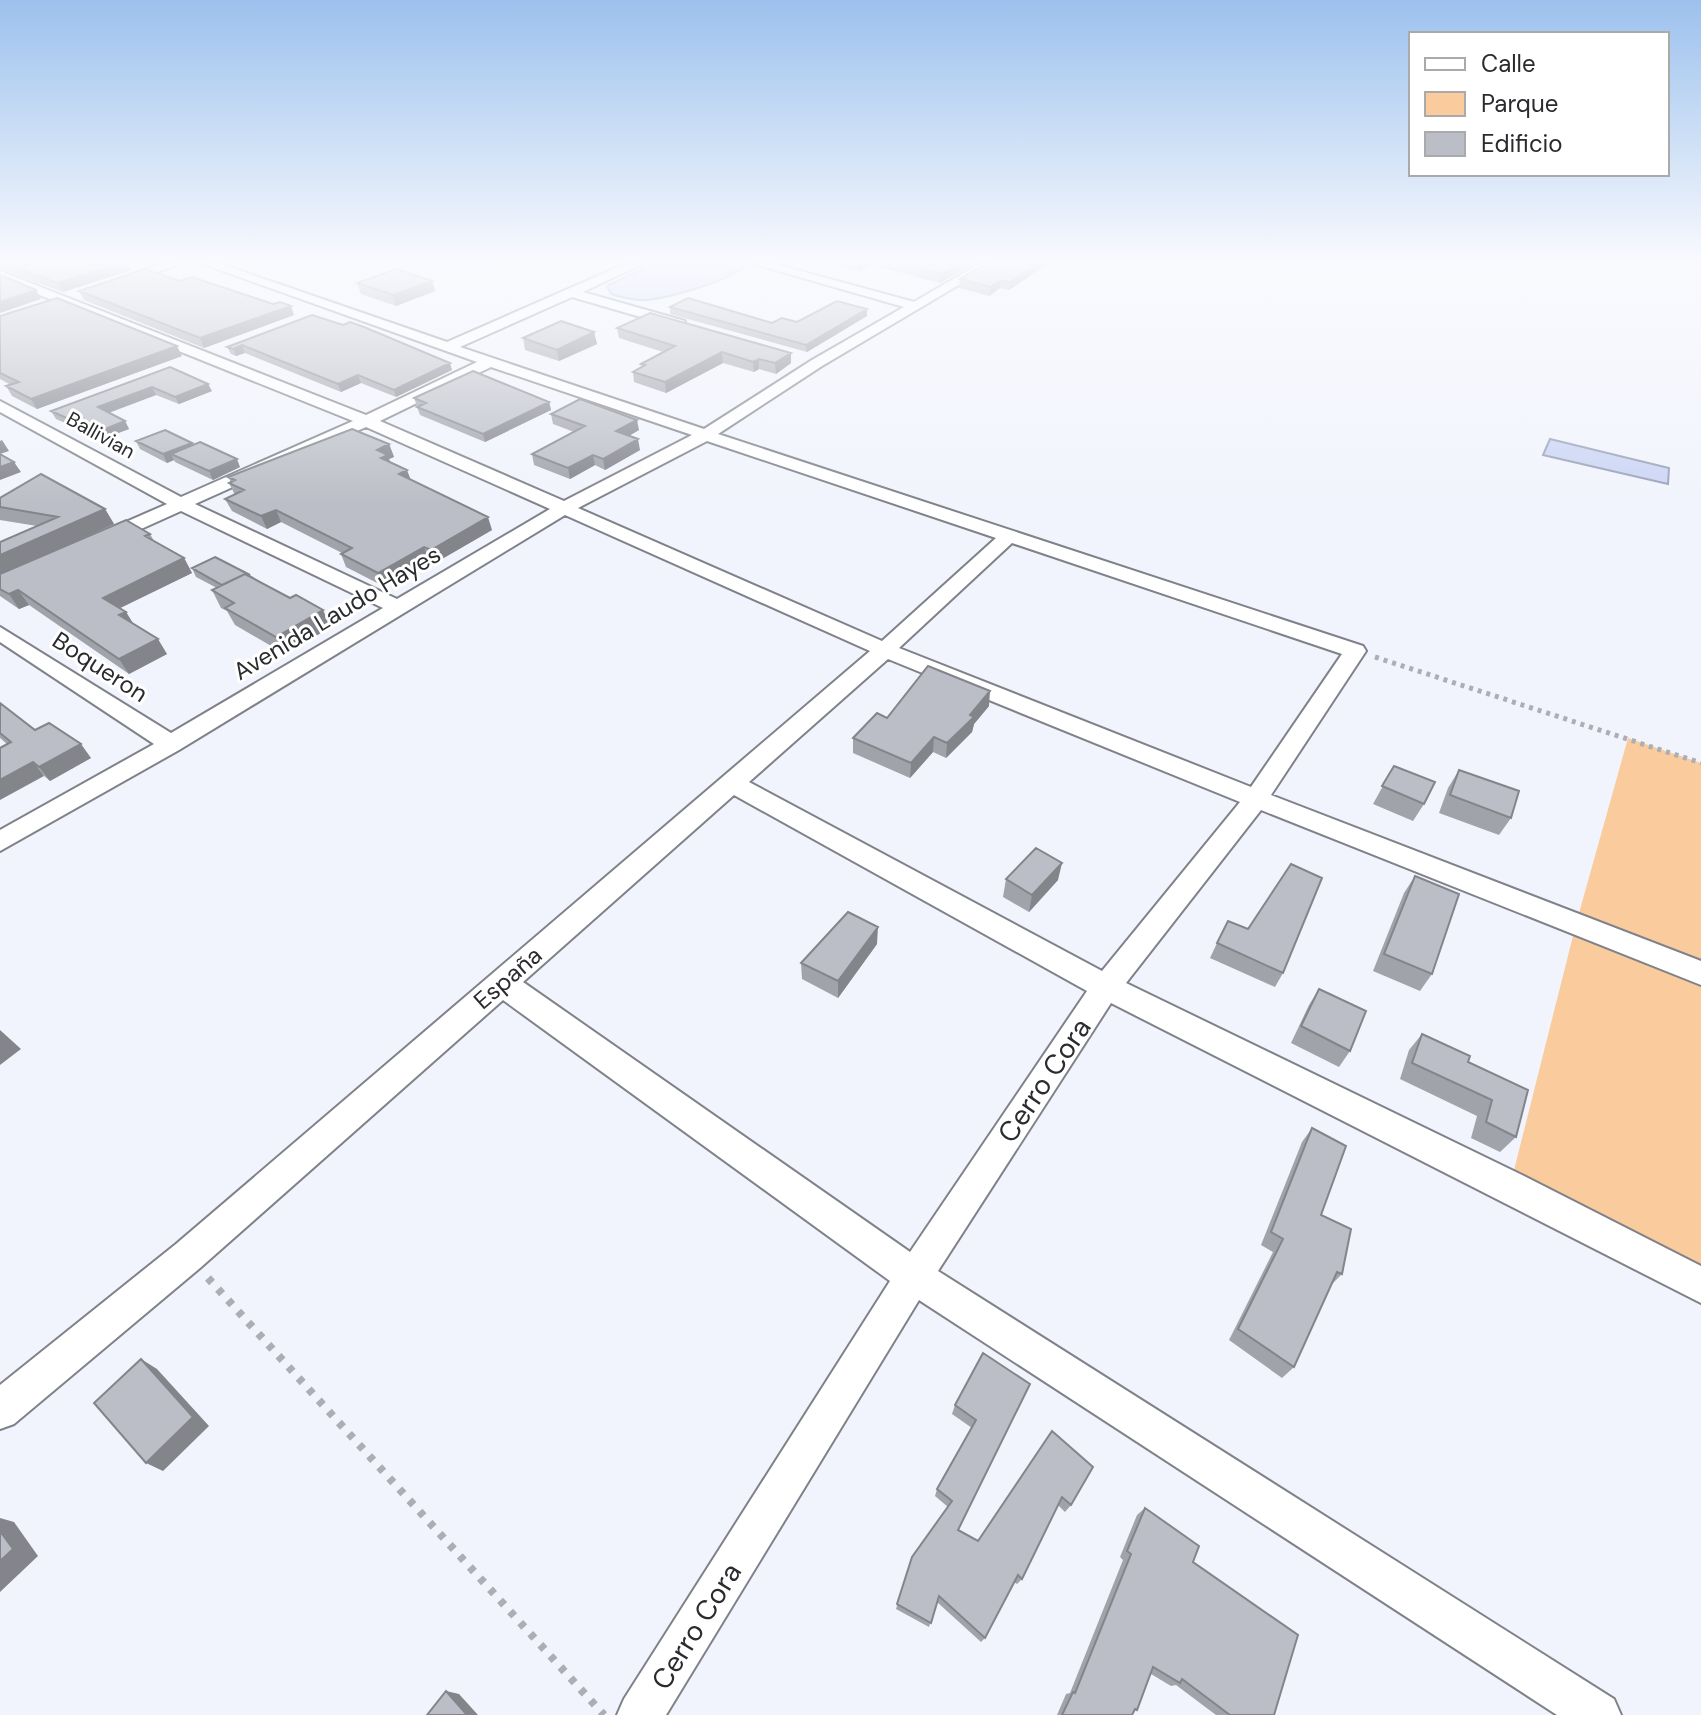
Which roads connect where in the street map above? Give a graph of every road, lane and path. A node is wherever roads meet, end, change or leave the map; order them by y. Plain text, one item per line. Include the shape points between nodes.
1 (187, 344) edge
2 (439, 344) edge
3 (454, 344) edge
4 (842, 344) edge
5 (447, 347) junction
6 (212, 353) junction
7 (489, 362) junction
8 (176, 366) edge
9 (0, 406) edge
10 (365, 420) junction
11 (705, 435) junction
12 (181, 504) junction
13 (566, 507) junction
14 (1009, 536) junction
15 (83, 548) edge
16 (397, 607) junction
17 (0, 633) edge
18 (885, 650) junction
19 (1355, 651) junction
20 (171, 744) junction
21 (1701, 763) edge
22 (732, 783) junction
23 (1256, 799) junction
24 (0, 842) edge
25 (1701, 973) edge
26 (502, 983) junction
27 (1106, 987) junction
28 (188, 1256) junction
29 (914, 1276) junction
30 (1701, 1285) edge
31 (0, 1410) edge
32 (604, 1715) edge
33 (640, 1715) edge
34 (1598, 1715) edge

1 - 6 street
2 - 5 street
3 - 5 street
4 - 11 street, Avenida Laudo Hayes
5 - 7 street
6 - 8 street
6 - 10 street
7 - 10 street
7 - 11 street
9 - 12 street, Ballivian
10 - 12 street
10 - 13 street
11 - 13 street, Avenida Laudo Hayes
11 - 14 street
12 - 15 street
12 - 16 street, Ballivian
13 - 16 street, Avenida Laudo Hayes
13 - 18 street
14 - 18 street, España
14 - 19 street
16 - 20 street, Avenida Laudo Hayes
17 - 20 street, Boqueron
18 - 22 street, España
18 - 23 street
19 - 21 path
19 - 23 street, Cerro Cora
20 - 24 street, Avenida Laudo Hayes
22 - 26 street, España
22 - 27 street
23 - 25 street
23 - 27 street, Cerro Cora
26 - 28 street, España
26 - 29 street
27 - 29 street, Cerro Cora
27 - 30 street
28 - 31 street, España
28 - 32 path
29 - 33 street, Cerro Cora
29 - 34 street

